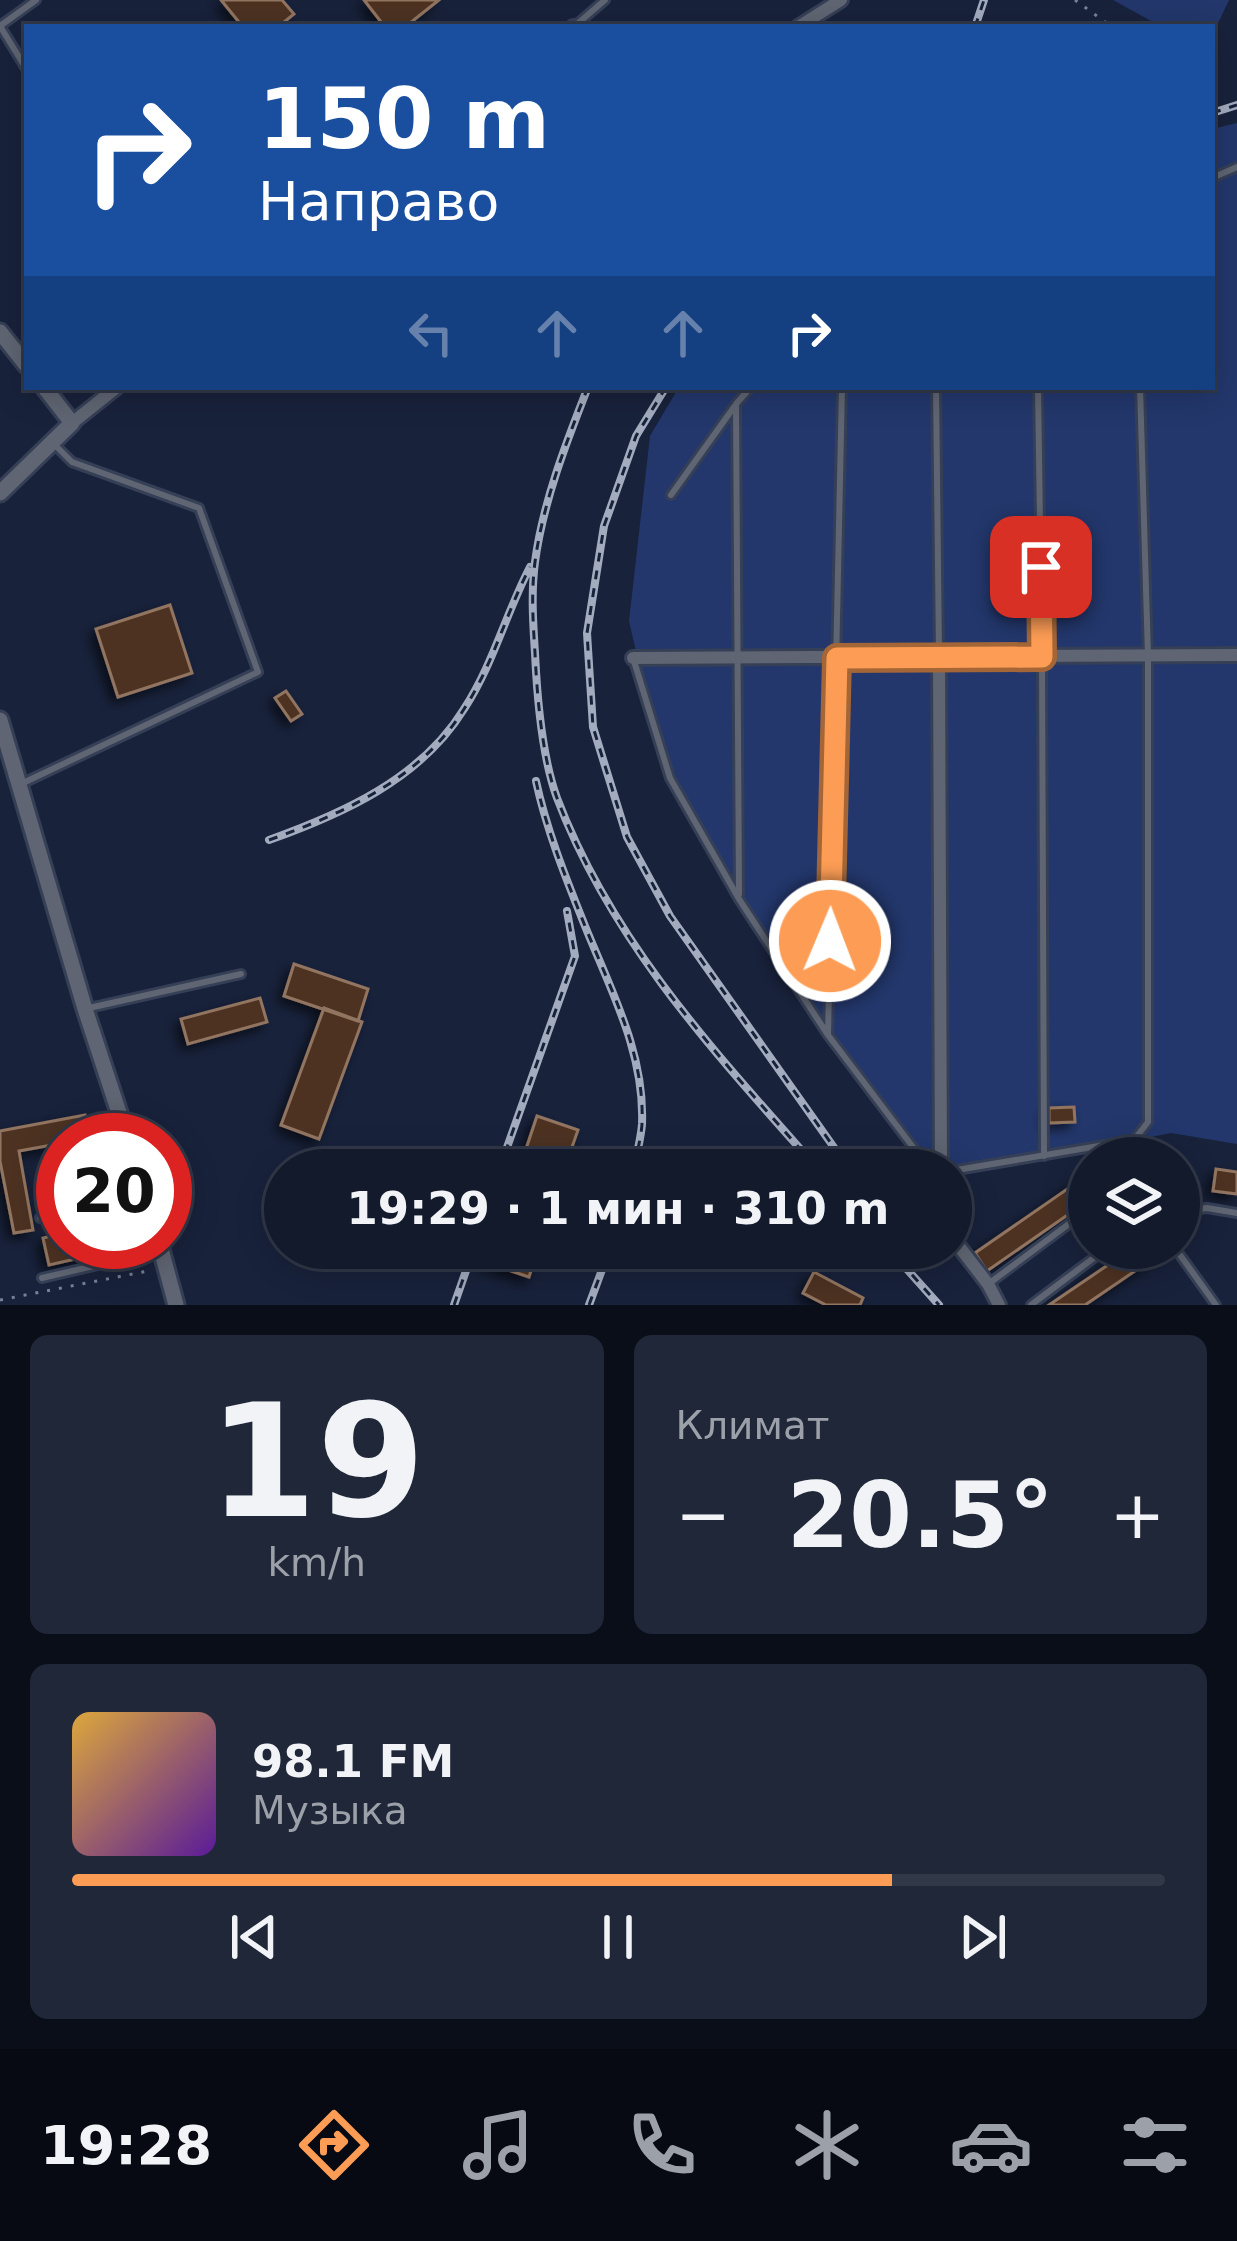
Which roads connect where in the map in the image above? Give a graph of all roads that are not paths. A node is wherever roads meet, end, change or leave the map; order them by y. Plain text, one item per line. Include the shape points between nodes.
1 (36, 0) edge
2 (605, 0) edge
3 (841, 0) edge
4 (579, 24) edge
5 (803, 24) edge
6 (0, 26) edge
7 (24, 65) edge
8 (0, 332) edge
9 (24, 362) edge
10 (46, 390) edge
11 (113, 390) edge
12 (748, 390) edge
13 (842, 390) edge
14 (936, 390) edge
15 (1038, 390) edge
16 (1140, 390) edge
17 (736, 404) junction
18 (72, 423) junction
19 (52, 442) junction
20 (0, 493) edge
21 (671, 495) dead end
22 (1237, 655) edge
23 (1148, 656) junction
24 (1042, 657) junction
25 (633, 658) joint
26 (738, 658) junction
27 (837, 658) junction
28 (939, 658) junction
29 (0, 720) edge
30 (20, 785) junction
31 (739, 899) junction
32 (241, 974) dead end
33 (86, 1009) junction
34 (828, 1035) junction
35 (119, 1113) edge
36 (914, 1149) edge
37 (939, 1149) edge
38 (1044, 1156) junction
39 (972, 1168) edge
40 (1200, 1209) edge
41 (1237, 1213) edge
42 (1068, 1225) edge
43 (972, 1264) edge
44 (75, 1269) edge
45 (166, 1269) edge
46 (1079, 1269) edge
47 (1190, 1269) edge
48 (42, 1278) dead end
49 (988, 1285) junction
50 (176, 1305) edge
51 (999, 1305) edge
52 (1030, 1305) edge
53 (1216, 1305) edge

1 - 6 lane
2 - 4 lane
3 - 5 street
6 - 7 lane
8 - 9 street
10 - 18 street
11 - 18 street
12 - 17 lane
13 - 27 lane
14 - 28 lane
15 - 24 lane
16 - 23 lane
17 - 21 lane
17 - 26 lane
18 - 19 street
19 - 20 street
19 - 30 lane via 72,462 199,508 257,672
22 - 23 street
23 - 24 street
23 - 38 lane via 1148,1122 1134,1140
24 - 28 street
24 - 38 lane
25 - 26 street
25 - 31 lane via 670,778
26 - 27 street
26 - 31 lane
27 - 28 street
27 - 34 lane
28 - 37 street
29 - 30 street
30 - 33 street
31 - 34 lane
32 - 33 lane
33 - 35 street
34 - 36 lane
38 - 39 lane
40 - 41 lane
42 - 49 lane
43 - 49 street
44 - 48 lane
45 - 50 street
46 - 52 lane
47 - 53 lane
49 - 51 street

